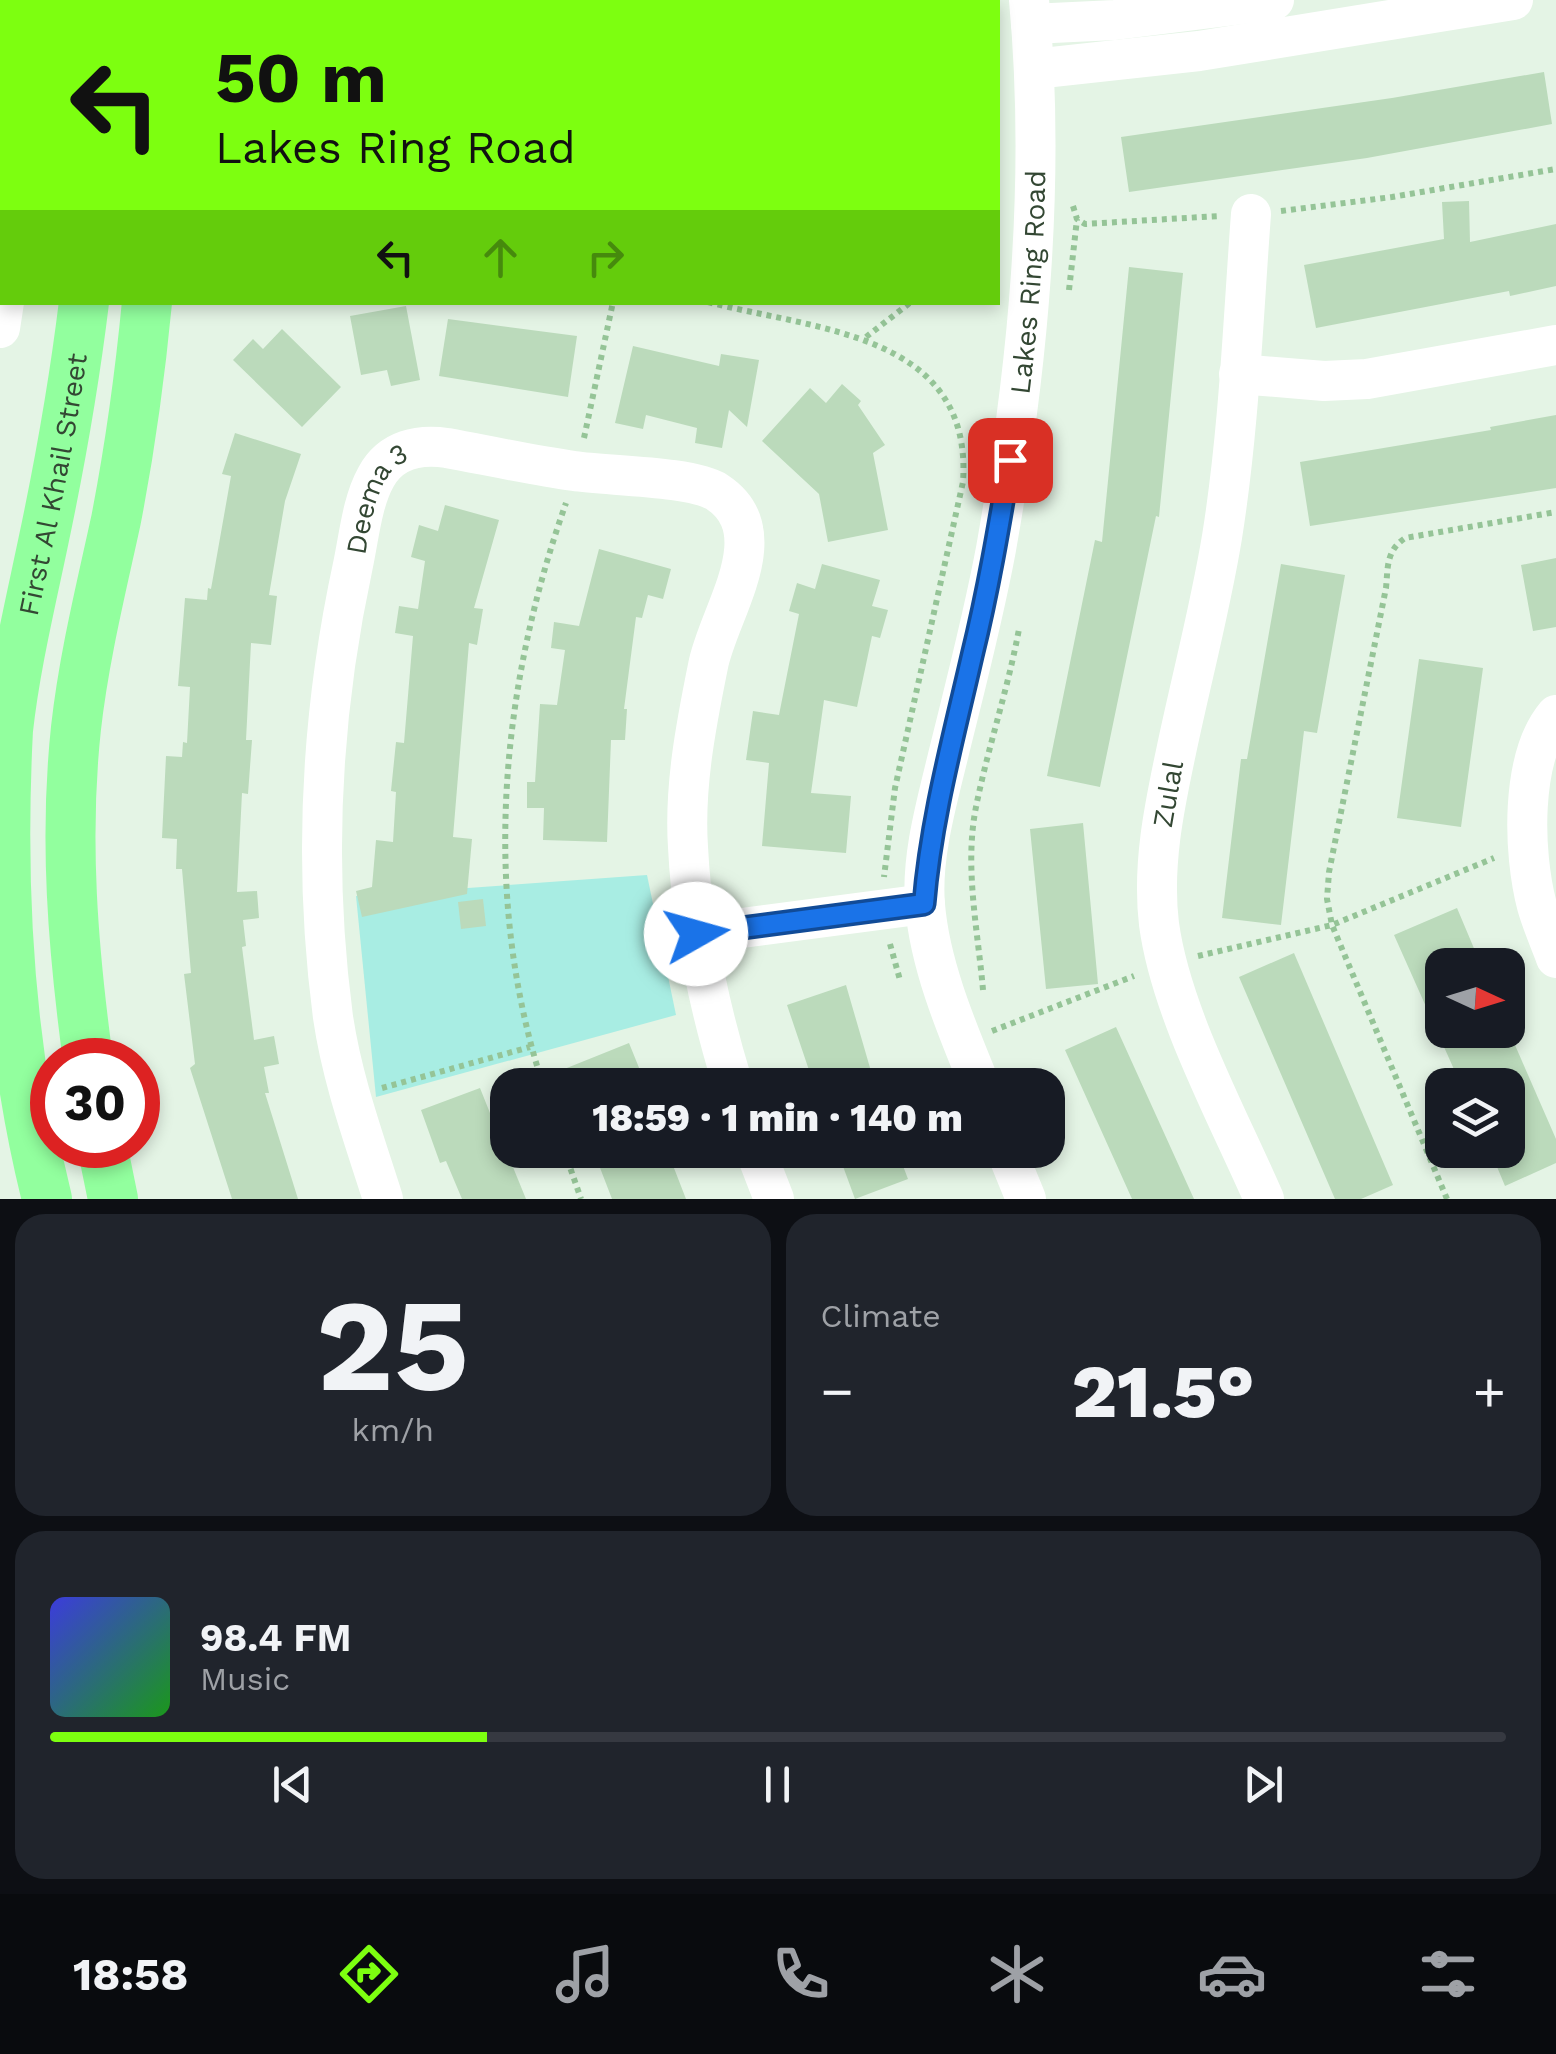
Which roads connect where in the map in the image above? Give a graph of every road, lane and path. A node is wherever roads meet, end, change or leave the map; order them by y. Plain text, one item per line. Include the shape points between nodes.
1 (1274, 0) edge
2 (1513, 0) edge
3 (1030, 12) edge
4 (1034, 70) junction
5 (1556, 169) edge
6 (1072, 202) dead end
7 (1251, 214) junction
8 (1077, 219) junction
9 (1068, 296) dead end
10 (84, 305) edge
11 (148, 305) edge
12 (612, 305) edge
13 (721, 305) edge
14 (907, 305) edge
15 (865, 338) junction
16 (1556, 345) edge
17 (1239, 374) junction
18 (577, 472) junction
19 (1556, 512) edge
20 (1022, 613) dead end
21 (1556, 714) edge
22 (1528, 844) junction
23 (924, 904) junction
24 (884, 910) junction
25 (1332, 925) junction
26 (696, 934) junction
27 (1556, 958) edge
28 (1166, 963) junction
29 (901, 982) dead end
30 (988, 1004) dead end
31 (988, 1033) junction
32 (85, 1038) edge
33 (530, 1046) junction
34 (537, 1068) edge
35 (728, 1068) edge
36 (983, 1068) edge
37 (350, 1098) junction
38 (107, 1168) edge
39 (570, 1168) edge
40 (762, 1168) edge
41 (1013, 1168) edge
42 (46, 1199) edge
43 (113, 1199) edge
44 (384, 1199) edge
45 (580, 1199) edge
46 (774, 1199) edge
47 (1026, 1199) edge
48 (1264, 1199) edge
49 (1447, 1199) edge

1 - 3 street via 1115,20
2 - 4 street via 1199,52
3 - 4 street, Lakes Ring Road
4 - 23 street, Lakes Ring Road via 1033,240 1015,429 995,552 937,800
5 - 7 path
6 - 8 path
7 - 8 path via 1093,224
7 - 17 street, Zulal
8 - 9 path
10 - 42 main road, First Al Khail Street via 8,728 0,820 12,1003
11 - 32 main road via 138,392 76,728 70,906
12 - 18 path
13 - 15 path
14 - 15 path
15 - 24 path via 909,362 946,398 965,453 890,818
16 - 17 street via 1367,378
17 - 28 street, Zulal via 1222,535 1160,838 1158,908
18 - 26 street, Deema 3 via 714,490 734,506 744,530 745,555 709,660 692,752 687,844
18 - 33 path via 544,565 507,757 504,855
18 - 37 street, Deema 3 via 427,445 389,460 372,486 340,634 322,806 325,943
19 - 25 path via 1405,538 1388,556 1329,872
20 - 30 path via 976,810 972,871
21 - 22 street via 1535,753
22 - 25 path
22 - 27 street via 1537,905
23 - 24 street
23 - 31 street, Lakes Ring Road via 947,998
24 - 26 street
24 - 29 path
25 - 28 path
25 - 49 path
26 - 35 street, Deema 3
28 - 31 path
28 - 48 street, Zulal
31 - 36 street, Lakes Ring Road
33 - 34 path
33 - 37 path
37 - 44 street, Deema 3
38 - 43 main road
39 - 45 path
40 - 46 street
41 - 47 street

